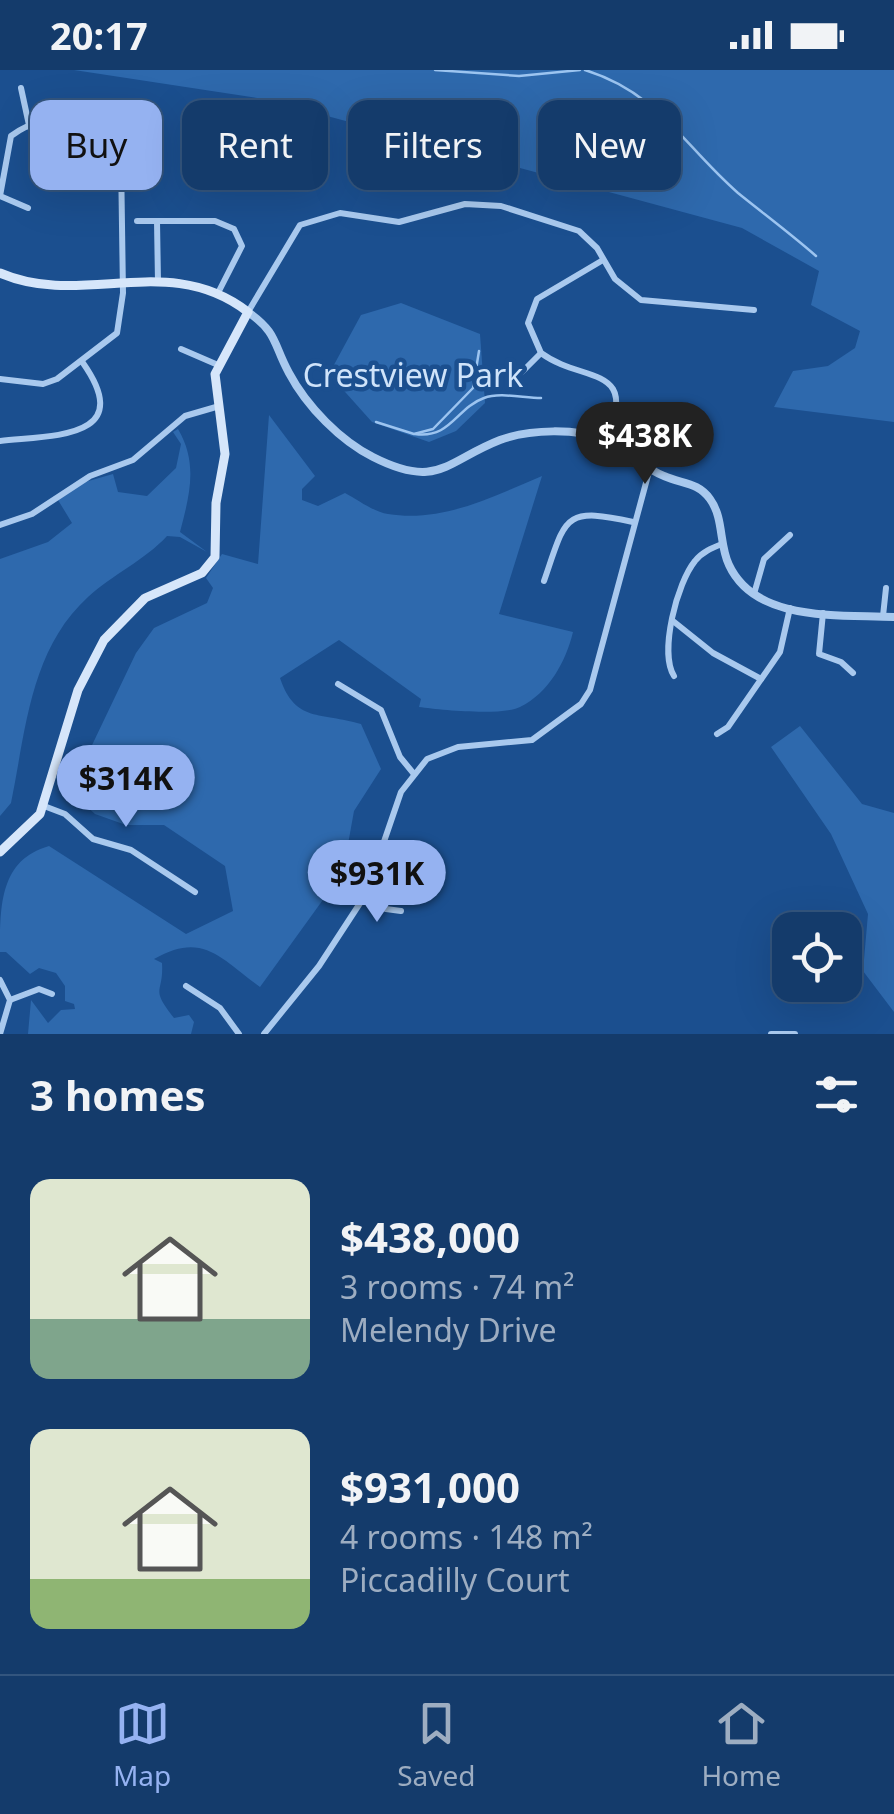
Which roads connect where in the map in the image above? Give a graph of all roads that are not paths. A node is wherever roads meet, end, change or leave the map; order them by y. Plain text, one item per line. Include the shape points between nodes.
1 (21, 88) dead end
2 (28, 125) junction
3 (0, 196) edge
4 (28, 208) dead end
5 (137, 221) dead end
6 (157, 221) junction
7 (604, 259) junction
8 (0, 273) edge
9 (158, 282) junction
10 (123, 284) junction
11 (219, 291) junction
12 (754, 310) dead end
13 (248, 312) junction
14 (180, 348) dead end
15 (541, 353) junction
16 (83, 363) junction
17 (218, 365) junction
18 (522, 372) dead end
19 (0, 379) edge
20 (216, 407) junction
21 (606, 440) junction
22 (0, 442) edge
23 (650, 468) junction
24 (660, 475) junction
25 (644, 485) junction
26 (633, 522) junction
27 (0, 525) edge
28 (790, 535) dead end
29 (722, 544) junction
30 (544, 581) dead end
31 (886, 588) dead end
32 (754, 595) junction
33 (790, 608) junction
34 (823, 613) junction
35 (883, 616) junction
36 (894, 617) edge
37 (673, 621) junction
38 (853, 673) dead end
39 (674, 676) dead end
40 (761, 679) junction
41 (338, 684) dead end
42 (717, 734) dead end
43 (414, 774) junction
44 (44, 806) junction
45 (0, 852) edge
46 (195, 892) dead end
47 (366, 894) junction
48 (401, 911) dead end
49 (0, 980) edge
50 (186, 986) dead end
51 (52, 994) dead end
52 (10, 1000) junction
53 (0, 1034) edge
54 (239, 1034) edge
55 (264, 1034) edge
56 (771, 1034) edge
57 (795, 1034) edge

1 - 2 street
2 - 3 street via 11,136
2 - 10 street via 59,128 83,148 121,158
3 - 4 street
5 - 6 street
6 - 9 street
6 - 11 street via 216,222 238,234 241,252
7 - 12 street via 626,292 642,300
7 - 13 street via 570,225 484,202 398,222 340,213 300,224
7 - 15 street via 537,298 528,323
8 - 10 main road via 36,284
9 - 10 main road
9 - 11 main road
10 - 16 street via 117,333
11 - 13 main road
13 - 17 main road
13 - 21 street via 272,331 290,376 337,432 402,469 451,468 511,437 568,433
14 - 17 street
15 - 18 street
15 - 21 street via 601,377 613,389 618,412
16 - 19 street via 42,384
16 - 22 street via 102,394 95,418 60,438
17 - 20 main road
20 - 27 street via 186,416 133,460
20 - 44 main road via 225,454 215,557 202,572 145,598 104,640 78,690
21 - 23 street
23 - 24 street
23 - 25 street
24 - 25 street
24 - 29 street via 708,496
25 - 26 street
26 - 30 street via 594,513 576,517 560,535
26 - 43 street via 596,674 581,704 532,740 442,750
28 - 32 street via 764,560
29 - 32 street via 735,576
29 - 37 street via 693,563
31 - 35 street
32 - 33 street
33 - 34 street
33 - 40 street via 780,652
34 - 35 street
34 - 38 street via 819,654
35 - 36 street
37 - 39 street via 665,650
37 - 40 street
40 - 42 street
41 - 43 street via 381,710
43 - 47 street via 392,811
44 - 45 main road
44 - 46 street via 65,814 93,840 132,850
47 - 48 street
47 - 55 street
49 - 52 street
50 - 54 street via 220,1008
51 - 52 street via 39,988
52 - 53 street
56 - 57 street

